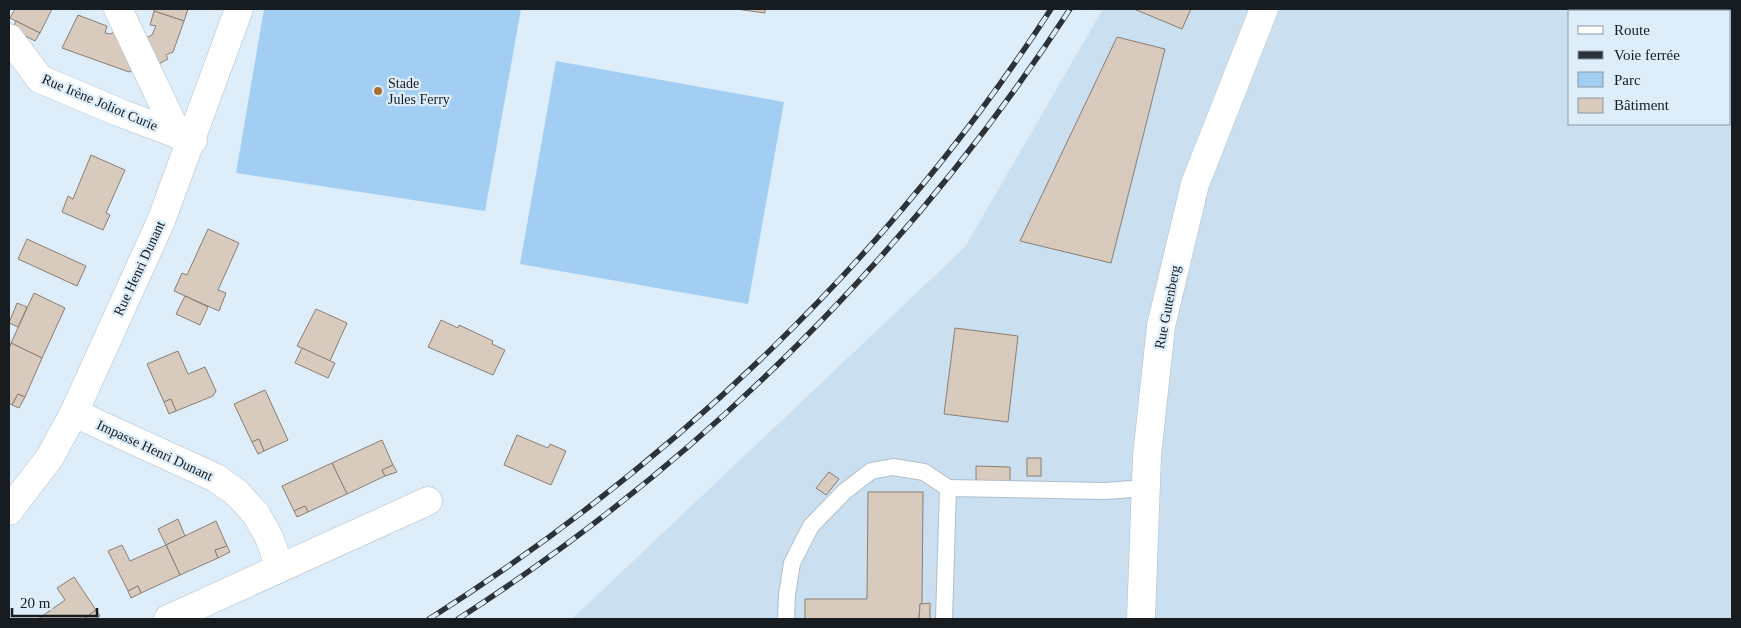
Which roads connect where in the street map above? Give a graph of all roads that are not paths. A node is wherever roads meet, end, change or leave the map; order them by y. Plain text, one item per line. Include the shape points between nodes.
1 (118, 9) edge
2 (239, 9) edge
3 (1264, 9) edge
4 (9, 38) edge
5 (185, 137) junction
6 (74, 413) junction
7 (948, 488) junction
8 (1146, 488) junction
9 (428, 501) dead end
10 (9, 511) edge
11 (280, 568) junction
12 (168, 619) edge
13 (786, 619) edge
14 (944, 619) edge
15 (1141, 619) edge

1 - 5 street, Rue Irène Joliot Curie
2 - 5 street, Rue Henri Dunant
3 - 8 street, Rue Gutenberg via 1195,184 1161,326
4 - 5 street, Rue Irène Joliot Curie via 40,79
5 - 6 street, Rue Henri Dunant via 161,221
6 - 10 street, Rue Henri Dunant via 50,457
6 - 11 street, Impasse Henri Dunant via 216,478 237,493 256,514 269,537
7 - 8 lane via 1105,491
7 - 13 lane via 924,472 893,467 871,471 844,492 812,526 792,563
7 - 14 lane
8 - 15 street, Rue Gutenberg
9 - 11 street
11 - 12 street

